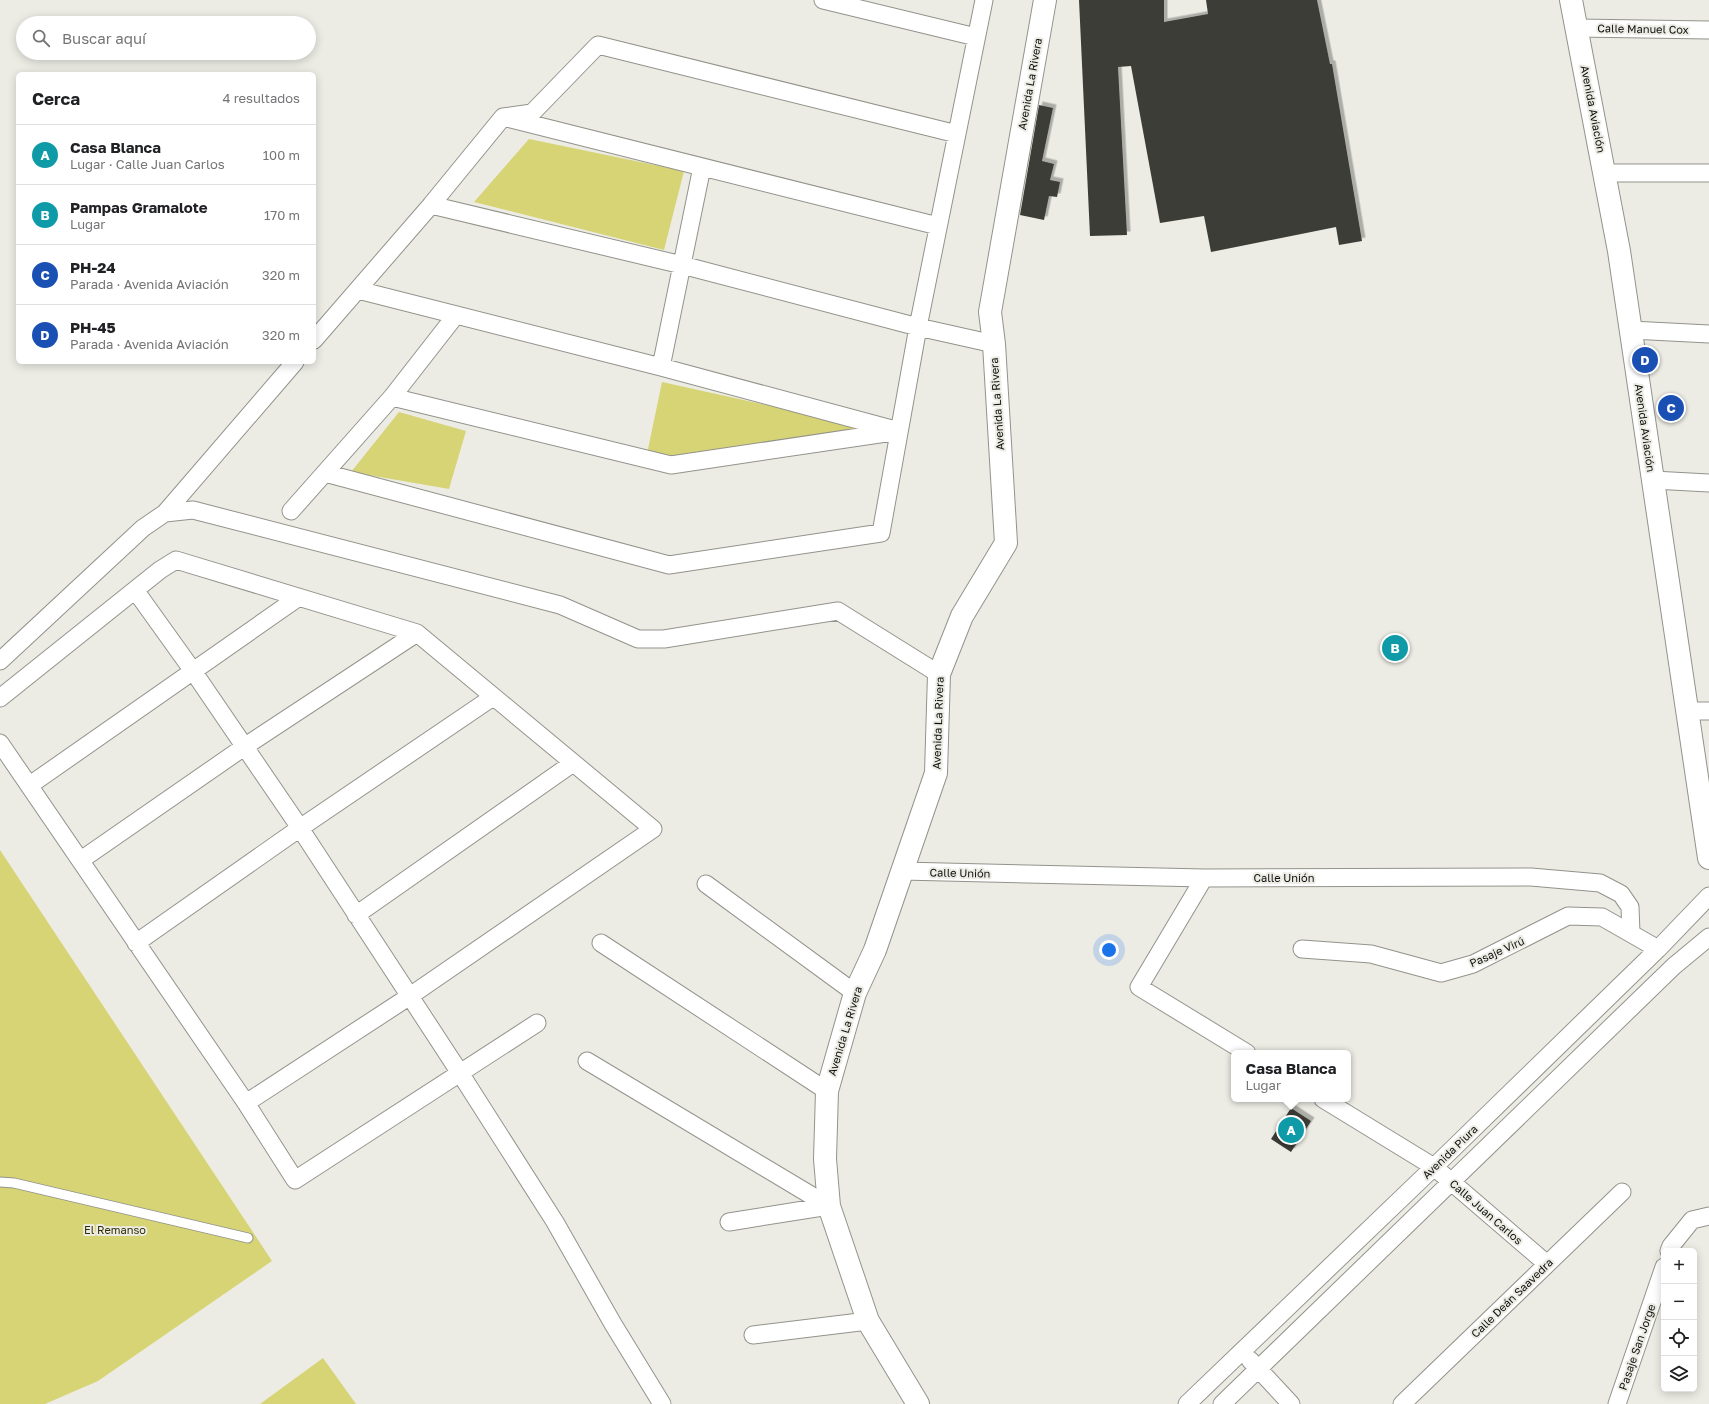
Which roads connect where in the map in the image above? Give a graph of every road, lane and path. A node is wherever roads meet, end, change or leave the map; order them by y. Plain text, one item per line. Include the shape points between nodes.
1 (823, 0) edge
2 (984, 0) edge
3 (1045, 0) edge
4 (1571, 0) edge
5 (1578, 28) junction
6 (1709, 30) edge
7 (976, 37) junction
8 (503, 117) junction
9 (957, 134) junction
10 (702, 166) junction
11 (1605, 173) junction
12 (1709, 173) edge
13 (431, 205) junction
14 (938, 226) junction
15 (682, 265) junction
16 (358, 290) junction
17 (456, 315) junction
18 (918, 327) junction
19 (1631, 330) junction
20 (1709, 334) edge
21 (316, 338) edge
22 (994, 344) junction
23 (293, 364) edge
24 (661, 367) junction
25 (392, 397) junction
26 (899, 431) junction
27 (325, 473) junction
28 (1653, 480) junction
29 (1709, 483) edge
30 (291, 511) dead end
31 (165, 513) junction
32 (135, 590) junction
33 (299, 597) junction
34 (417, 633) junction
35 (0, 662) edge
36 (193, 671) junction
37 (939, 674) junction
38 (494, 697) junction
39 (0, 698) edge
40 (1686, 711) junction
41 (1709, 711) edge
42 (0, 743) edge
43 (244, 746) junction
44 (573, 763) junction
45 (30, 785) junction
46 (300, 828) junction
47 (1709, 858) edge
48 (81, 860) junction
49 (902, 871) junction
50 (1204, 878) junction
51 (706, 884) dead end
52 (1709, 896) edge
53 (356, 914) junction
54 (1631, 933) junction
55 (1709, 937) edge
56 (136, 943) junction
57 (601, 943) dead end
58 (1302, 949) dead end
59 (1658, 949) junction
60 (855, 992) junction
61 (410, 996) junction
62 (537, 1023) dead end
63 (1242, 1050) edge
64 (587, 1061) dead end
65 (460, 1073) junction
66 (826, 1091) junction
67 (1328, 1102) edge
68 (246, 1103) junction
69 (1434, 1167) junction
70 (0, 1182) edge
71 (1452, 1182) junction
72 (1622, 1192) dead end
73 (829, 1206) junction
74 (1709, 1216) edge
75 (729, 1222) dead end
76 (248, 1238) dead end
77 (1671, 1248) edge
78 (1546, 1264) junction
79 (1661, 1276) edge
80 (868, 1321) junction
81 (753, 1335) dead end
82 (1242, 1352) junction
83 (1258, 1369) junction
84 (662, 1404) edge
85 (918, 1404) edge
86 (1187, 1404) edge
87 (1222, 1404) edge
88 (1291, 1404) edge
89 (1402, 1404) edge
90 (1617, 1404) edge

1 - 7 street
2 - 7 street
3 - 22 street, Avenida La Rivera via 990,312
4 - 5 street, Avenida Aviación
5 - 6 street, Calle Manuel Cox
5 - 11 street, Avenida Aviación
7 - 9 street
8 - 9 street via 532,113 598,45
8 - 10 street
8 - 13 street
9 - 14 street
10 - 14 street
10 - 15 street
11 - 12 street
11 - 19 street, Avenida Aviación
13 - 15 street
13 - 16 street
14 - 18 street
15 - 18 street
15 - 24 street
16 - 17 street
16 - 21 street
17 - 24 street
17 - 25 street
18 - 22 street
18 - 26 street
19 - 20 street
19 - 28 street, Avenida Aviación
22 - 37 street, Avenida La Rivera via 1006,544 962,616
23 - 31 street
24 - 26 street
25 - 26 street via 671,465
25 - 27 street
26 - 27 street via 881,533 669,565
27 - 30 street
28 - 29 street
28 - 40 street, Avenida Aviación
31 - 35 street via 144,528
31 - 37 street via 193,510 560,605 638,639 664,639 838,611
32 - 33 street via 176,560
32 - 36 street
32 - 39 street
33 - 34 street
33 - 36 street
34 - 38 street
34 - 43 street
36 - 43 street
36 - 45 street
37 - 49 street, Avenida La Rivera via 936,773
38 - 44 street
38 - 46 street
40 - 41 street
40 - 47 street, Avenida Aviación
42 - 45 street
43 - 46 street
43 - 48 street
44 - 53 street
44 - 61 street via 654,829
45 - 48 street
46 - 53 street
46 - 56 street
48 - 56 street
49 - 50 street, Calle Unión
49 - 60 street, Avenida La Rivera via 875,950
50 - 54 street, Calle Unión via 1531,876 1600,883 1622,894 1630,907
50 - 63 street via 1139,987
51 - 60 street
52 - 59 street, Avenida Piura
53 - 61 street
54 - 58 street, Pasaje Virú via 1602,917 1568,916 1473,964 1441,973 1371,954
54 - 59 street, Pasaje Virú
55 - 71 street, Avenida Piura via 1674,966
56 - 68 street
57 - 66 street
59 - 69 street, Avenida Piura
60 - 66 street, Avenida La Rivera
61 - 65 street
61 - 68 street
62 - 65 street
64 - 73 street
65 - 68 street via 295,1180
65 - 84 street via 555,1222
66 - 73 street, Avenida La Rivera via 825,1159
67 - 69 street, Calle Juan Carlos
69 - 71 street, Calle Juan Carlos
69 - 82 street, Avenida Piura
70 - 76 lane via 14,1183
71 - 78 street, Calle Juan Carlos
71 - 83 street, Avenida Piura
72 - 78 street, Calle Deán Saavedra
73 - 75 street
73 - 80 street, Avenida La Rivera
74 - 77 street via 1692,1220
78 - 89 street, Calle Deán Saavedra
79 - 90 street, Pasaje San Jorge
80 - 81 street
80 - 85 street, Avenida La Rivera
82 - 83 street
82 - 86 street, Avenida Piura
83 - 87 street, Avenida Piura
83 - 88 street

